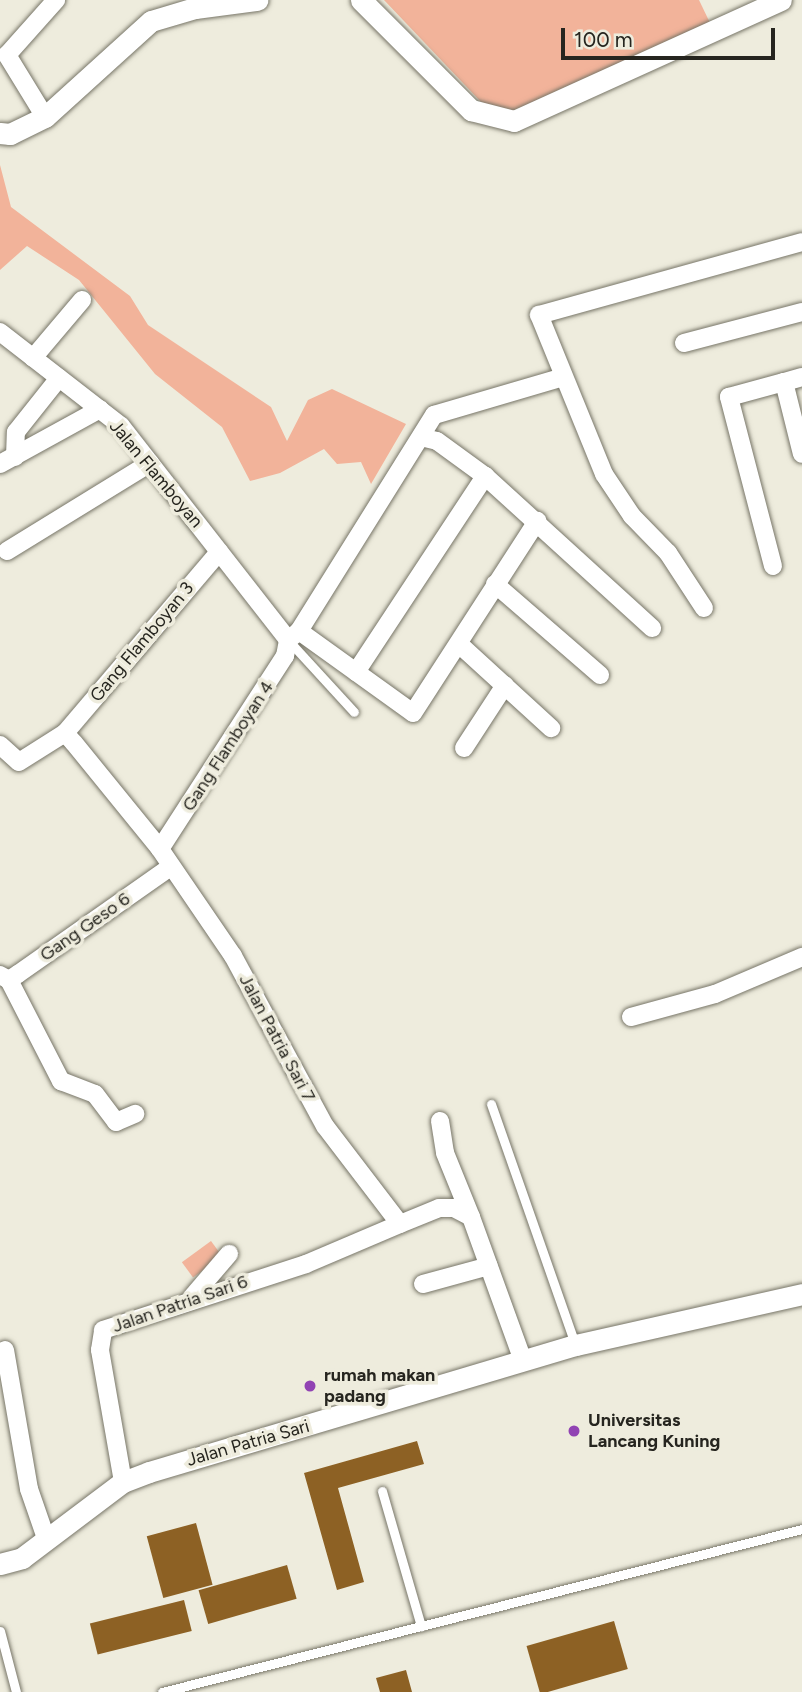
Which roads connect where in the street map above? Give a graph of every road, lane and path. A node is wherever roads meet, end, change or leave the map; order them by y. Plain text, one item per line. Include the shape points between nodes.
1 (56, 0) edge
2 (257, 0) edge
3 (361, 0) edge
4 (776, 1) edge
5 (193, 4) edge
6 (45, 117) junction
7 (0, 133) edge
8 (802, 242) edge
9 (82, 300) dead end
10 (802, 312) edge
11 (0, 332) edge
12 (684, 343) dead end
13 (33, 358) junction
14 (802, 377) edge
15 (59, 378) junction
16 (561, 378) junction
17 (784, 382) junction
18 (100, 409) junction
19 (421, 437) junction
20 (802, 454) edge
21 (7, 461) edge
22 (149, 463) junction
23 (485, 476) junction
24 (537, 521) junction
25 (7, 551) dead end
26 (219, 552) junction
27 (773, 566) dead end
28 (495, 584) junction
29 (704, 608) dead end
30 (652, 628) dead end
31 (293, 636) junction
32 (459, 644) junction
33 (356, 673) junction
34 (600, 675) dead end
35 (505, 685) junction
36 (354, 712) dead end
37 (551, 728) dead end
38 (65, 733) junction
39 (0, 745) edge
40 (464, 748) dead end
41 (160, 849) junction
42 (170, 867) junction
43 (802, 957) edge
44 (4, 977) edge
45 (631, 1017) dead end
46 (491, 1104) dead end
47 (135, 1114) dead end
48 (440, 1121) dead end
49 (471, 1217) junction
50 (401, 1224) junction
51 (229, 1254) dead end
52 (489, 1266) junction
53 (423, 1284) dead end
54 (802, 1294) edge
55 (192, 1297) junction
56 (576, 1345) junction
57 (5, 1350) dead end
58 (523, 1362) junction
59 (123, 1482) junction
60 (382, 1490) dead end
61 (802, 1529) edge
62 (47, 1541) junction
63 (0, 1564) edge
64 (421, 1626) junction
65 (0, 1631) edge
66 (16, 1692) edge
67 (162, 1692) edge

1 - 6 street via 7,55
2 - 5 street
3 - 4 street via 471,110 514,121
5 - 6 street via 151,21
6 - 7 street via 10,134
8 - 16 street via 539,315
9 - 13 street
10 - 12 street
11 - 13 street, Jalan Flamboyan
13 - 15 street, Jalan Flamboyan
14 - 17 street
15 - 18 street, Jalan Flamboyan
15 - 21 street via 16,432
16 - 19 street, Gang Flamboyan 4 via 434,415
16 - 29 street via 604,474 632,516 668,553
17 - 20 street
17 - 27 street via 730,397
18 - 21 street
18 - 22 street, Jalan Flamboyan
19 - 23 street via 437,441
19 - 31 street, Gang Flamboyan 4
22 - 25 street
22 - 26 street, Jalan Flamboyan
23 - 24 street
23 - 33 street
24 - 28 street
24 - 30 street
26 - 31 street, Jalan Flamboyan
26 - 38 street, Gang Flamboyan 3
28 - 32 street
28 - 34 street
31 - 33 street, Jalan Flamboyan
31 - 36 lane
31 - 41 street, Gang Flamboyan 4 via 285,656
32 - 33 street, Jalan Flamboyan via 413,713
32 - 35 street
35 - 37 street
35 - 40 street
38 - 39 street via 24,761 14,761
38 - 41 street, Jalan Patria Sari 7
41 - 42 street, Jalan Patria Sari 7
42 - 44 street, Gang Geso 6
42 - 50 street, Jalan Patria Sari 7 via 233,956 325,1126
43 - 45 street via 715,995
44 - 47 street via 61,1081 95,1094 116,1122
46 - 56 lane
48 - 49 street via 445,1153
49 - 50 street via 439,1208
49 - 52 street
50 - 55 street, Jalan Patria Sari 6 via 317,1260
51 - 55 street
52 - 53 street
52 - 58 street
54 - 56 street, Jalan Patria Sari
55 - 59 street, Jalan Patria Sari 6 via 103,1330 99,1337
56 - 58 street, Jalan Patria Sari
57 - 62 street via 29,1489
58 - 59 street, Jalan Patria Sari
59 - 62 street, Jalan Patria Sari
60 - 64 lane
61 - 64 lane
62 - 63 street, Jalan Patria Sari
64 - 67 lane
65 - 66 lane

